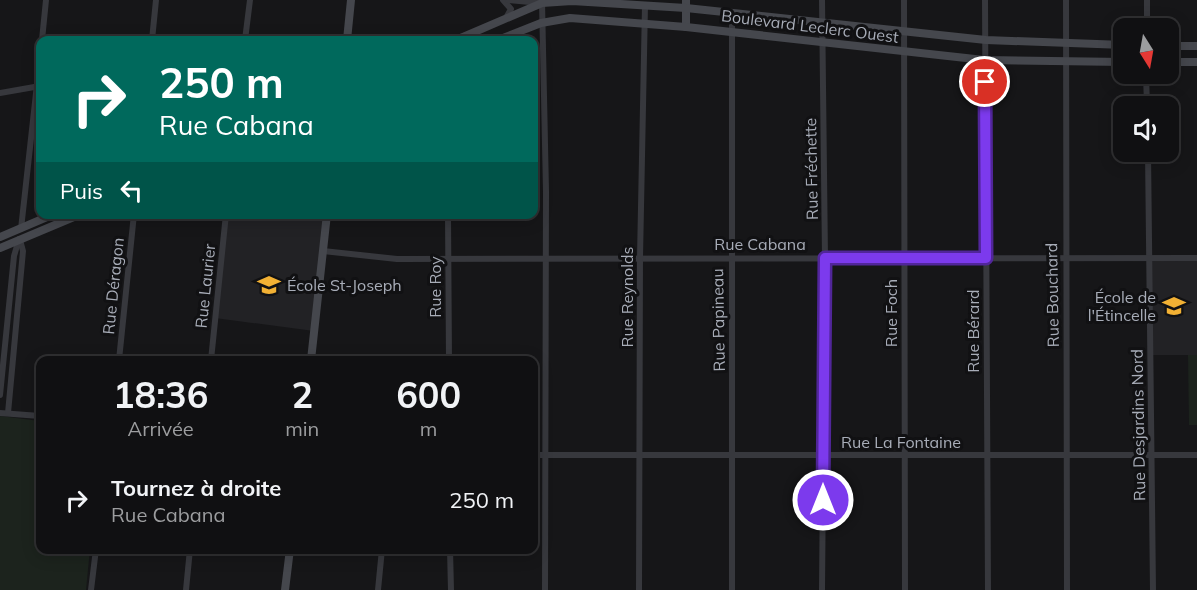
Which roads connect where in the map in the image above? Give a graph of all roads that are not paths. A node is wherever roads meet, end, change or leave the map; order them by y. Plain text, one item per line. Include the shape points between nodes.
1 (46, 0) edge
2 (156, 0) edge
3 (250, 0) edge
4 (351, 0) edge
5 (503, 0) edge
6 (508, 0) edge
7 (822, 0) edge
8 (904, 0) edge
9 (985, 0) edge
10 (1065, 0) edge
11 (1147, 0) edge
12 (542, 1) edge
13 (686, 4) edge
14 (645, 5) junction
15 (732, 13) junction
16 (506, 18) junction
17 (1146, 18) edge
18 (541, 23) junction
19 (644, 23) junction
20 (823, 24) junction
21 (686, 27) junction
22 (905, 31) junction
23 (732, 33) junction
24 (42, 36) edge
25 (152, 36) edge
26 (246, 36) edge
27 (347, 36) edge
28 (465, 36) edge
29 (508, 36) edge
30 (986, 40) junction
31 (823, 42) junction
32 (1066, 43) junction
33 (1113, 45) edge
34 (1179, 46) edge
35 (1197, 46) edge
36 (904, 52) junction
37 (984, 60) junction
38 (1064, 62) junction
39 (1113, 62) edge
40 (1179, 62) edge
41 (1197, 62) edge
42 (36, 87) edge
43 (0, 93) edge
44 (36, 110) edge
45 (1148, 162) edge
46 (43, 219) edge
47 (69, 219) edge
48 (133, 219) edge
49 (225, 219) edge
50 (326, 219) edge
51 (448, 219) edge
52 (21, 229) junction
53 (0, 237) edge
54 (20, 239) junction
55 (0, 248) edge
56 (323, 251) junction
57 (448, 258) junction
58 (546, 258) junction
59 (640, 258) junction
60 (731, 258) junction
61 (825, 258) junction
62 (904, 258) junction
63 (986, 258) junction
64 (1065, 258) junction
65 (1150, 258) junction
66 (1197, 258) edge
67 (119, 356) edge
68 (211, 356) edge
69 (311, 356) edge
70 (449, 356) edge
71 (0, 395) edge
72 (0, 413) edge
73 (8, 413) junction
74 (36, 416) edge
75 (538, 455) edge
76 (546, 455) junction
77 (640, 455) junction
78 (733, 455) junction
79 (823, 455) junction
80 (904, 455) junction
81 (988, 455) junction
82 (1068, 455) junction
83 (1152, 455) junction
84 (1197, 455) edge
85 (95, 554) edge
86 (190, 554) edge
87 (289, 554) edge
88 (382, 554) edge
89 (450, 554) edge
90 (91, 590) edge
91 (186, 590) edge
92 (285, 590) edge
93 (378, 590) edge
94 (451, 590) edge
95 (545, 590) edge
96 (639, 590) edge
97 (732, 590) edge
98 (822, 590) edge
99 (905, 590) edge
100 (988, 590) edge
101 (1067, 590) edge
102 (1153, 590) edge

1 - 24 street
2 - 25 street
3 - 26 street
4 - 27 street
5 - 16 street via 511,9
6 - 12 street
7 - 20 street, Rue Fréchette
8 - 22 street, Rue Foch
9 - 30 street, Rue Bérard
10 - 32 street, Rue Bouchard
11 - 17 street
12 - 14 street, Boulevard Leclerc Ouest
12 - 16 street, Boulevard Leclerc Ouest
12 - 18 street
13 - 14 street, Boulevard Leclerc Ouest
13 - 15 street, Boulevard Leclerc Ouest
13 - 21 street
14 - 19 street, Rue Reynolds
15 - 20 street, Boulevard Leclerc Ouest
15 - 23 street, Rue Papineau
16 - 28 street, Boulevard Leclerc Ouest
18 - 19 street, Boulevard Leclerc Ouest via 570,18
18 - 29 street, Boulevard Leclerc Ouest
18 - 58 street
19 - 21 street, Boulevard Leclerc Ouest
19 - 59 street, Rue Reynolds
20 - 22 street, Boulevard Leclerc Ouest
20 - 31 street, Rue Fréchette
21 - 23 street, Boulevard Leclerc Ouest
22 - 30 street, Boulevard Leclerc Ouest
22 - 36 street, Rue Foch
23 - 31 street, Boulevard Leclerc Ouest
23 - 60 street, Rue Papineau
30 - 32 street, Boulevard Leclerc Ouest
30 - 37 street, Rue Bérard
31 - 36 street, Boulevard Leclerc Ouest
31 - 61 street, Rue Fréchette
32 - 33 street, Boulevard Leclerc Ouest
32 - 38 street, Rue Bouchard
34 - 35 street
36 - 37 street, Boulevard Leclerc Ouest
36 - 62 street, Rue Foch
37 - 38 street, Boulevard Leclerc Ouest
37 - 63 street, Rue Bérard
38 - 39 street, Boulevard Leclerc Ouest
38 - 64 street, Rue Bouchard
40 - 41 street
42 - 43 street
44 - 52 street
45 - 65 street, Rue Desjardins Nord
46 - 52 street
47 - 54 street
48 - 67 street, Rue Déragon
49 - 68 street, Rue Laurier
50 - 56 street
51 - 57 street, Rue Roy
52 - 53 street
52 - 54 street
54 - 55 street
54 - 71 street via 14,256
54 - 73 street via 23,251
56 - 57 street, Rue Cabana via 397,259
56 - 69 street
57 - 58 street, Rue Cabana
57 - 70 street, Rue Roy
58 - 59 street, Rue Cabana
58 - 76 street
59 - 60 street, Rue Cabana
59 - 77 street, Rue Reynolds
60 - 61 street, Rue Cabana
60 - 78 street, Rue Papineau
61 - 62 street, Rue Cabana
61 - 79 street, Rue Fréchette
62 - 63 street, Rue Cabana
62 - 80 street, Rue Foch
63 - 64 street, Rue Cabana
63 - 81 street, Rue Bérard
64 - 65 street, Rue Cabana
64 - 82 street, Rue Bouchard
65 - 66 street, Rue Cabana
65 - 83 street, Rue Desjardins Nord
72 - 73 street
73 - 74 street
75 - 76 street, Rue La Fontaine
76 - 77 street, Rue La Fontaine
76 - 95 street
77 - 78 street, Rue La Fontaine
77 - 96 street, Rue Reynolds
78 - 79 street, Rue La Fontaine
78 - 97 street, Rue Papineau
79 - 80 street, Rue La Fontaine
79 - 98 street, Rue Fréchette
80 - 81 street, Rue La Fontaine
80 - 99 street, Rue Foch
81 - 82 street, Rue La Fontaine
81 - 100 street, Rue Bérard
82 - 83 street, Rue La Fontaine
82 - 101 street, Rue Bouchard
83 - 84 street, Rue La Fontaine
83 - 102 street, Rue Desjardins Nord
85 - 90 street
86 - 91 street
87 - 92 street
88 - 93 street
89 - 94 street

